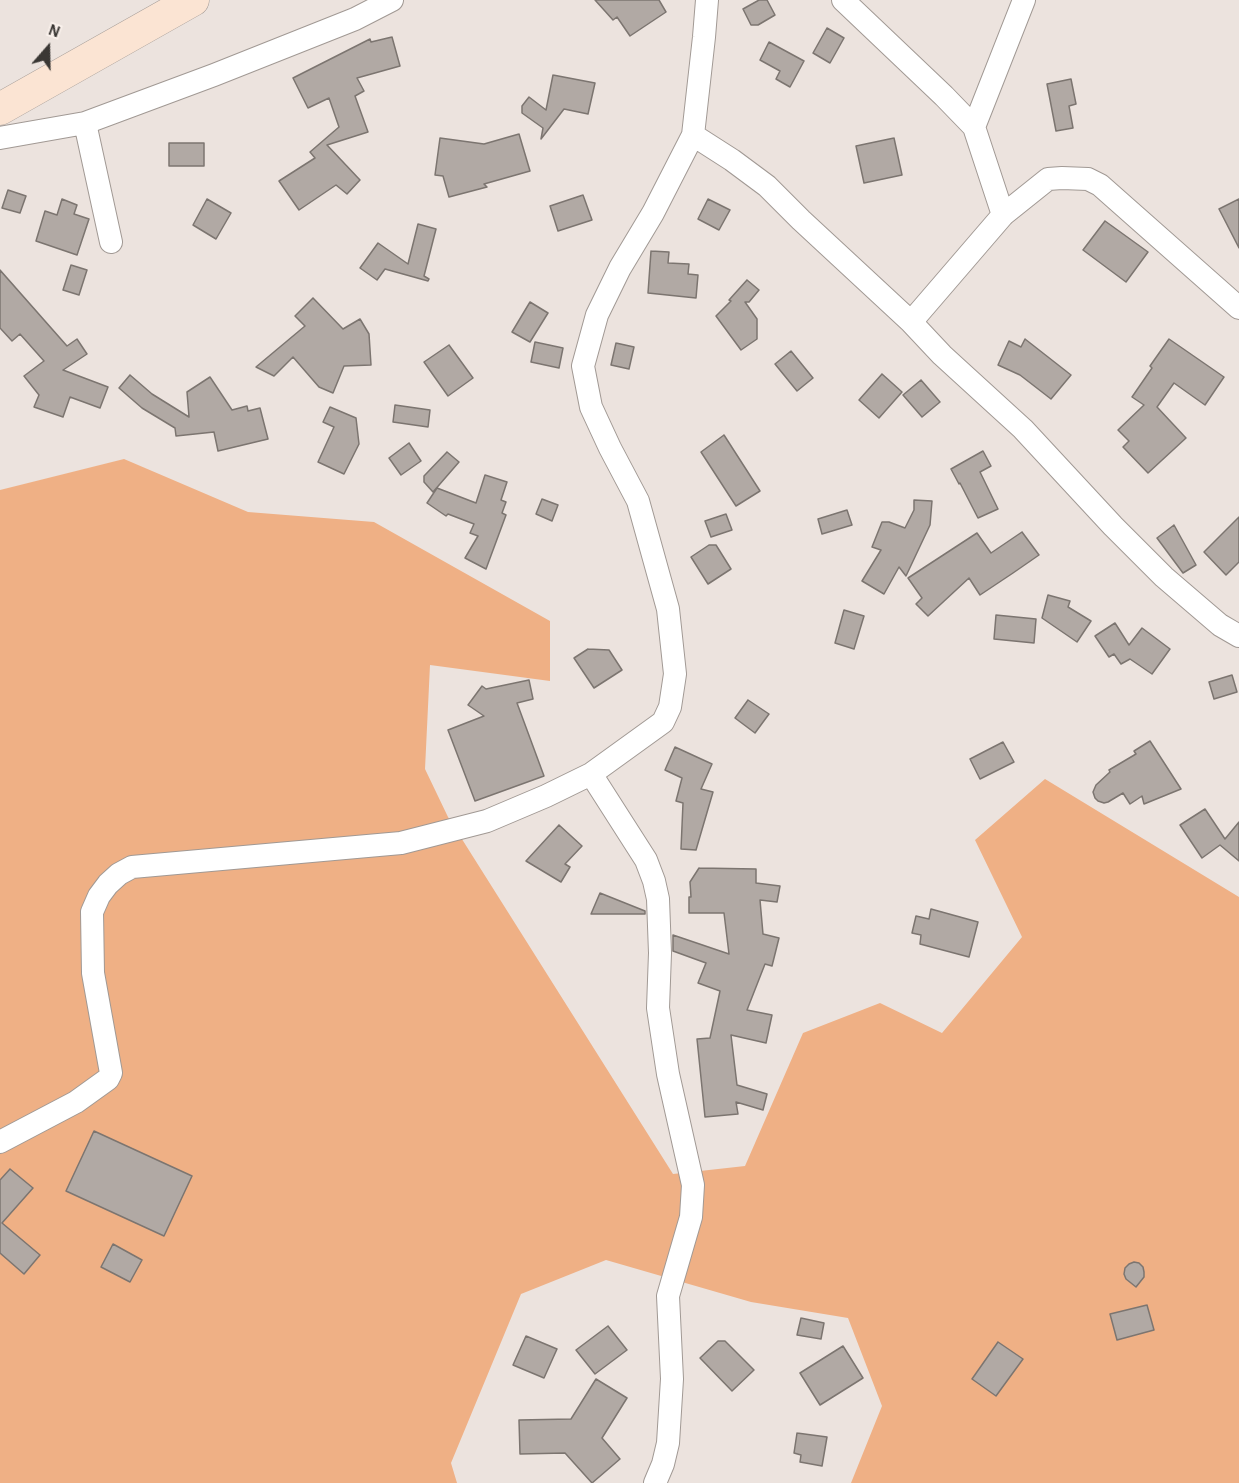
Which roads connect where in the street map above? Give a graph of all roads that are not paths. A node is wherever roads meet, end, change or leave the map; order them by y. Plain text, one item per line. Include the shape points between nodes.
1 (193, 0) edge
2 (392, 0) edge
3 (707, 0) edge
4 (843, 0) edge
5 (1024, 0) edge
6 (0, 110) edge
7 (86, 123) junction
8 (974, 127) junction
9 (693, 135) junction
10 (0, 138) edge
11 (1003, 215) junction
12 (111, 242) dead end
13 (1239, 308) edge
14 (911, 322) junction
15 (1239, 636) edge
16 (591, 774) junction
17 (0, 1142) edge
18 (655, 1483) edge

1 - 6 street
2 - 7 street via 344,23
3 - 9 street
4 - 8 street
5 - 8 street
7 - 10 street
7 - 12 street
8 - 11 street
9 - 14 street via 767,186
9 - 16 street via 597,315 584,366 591,407 638,501 668,609 675,674 670,707 663,722
11 - 13 street via 1048,179 1088,179 1100,185
11 - 14 street
14 - 15 street via 1023,429 1164,577 1220,625
16 - 17 street via 487,821 401,843 132,867 118,874 99,896 92,912 93,974 111,1073 76,1102
16 - 18 street via 646,860 654,881 660,953 658,1008 693,1185 691,1217 669,1296 672,1379 668,1443

